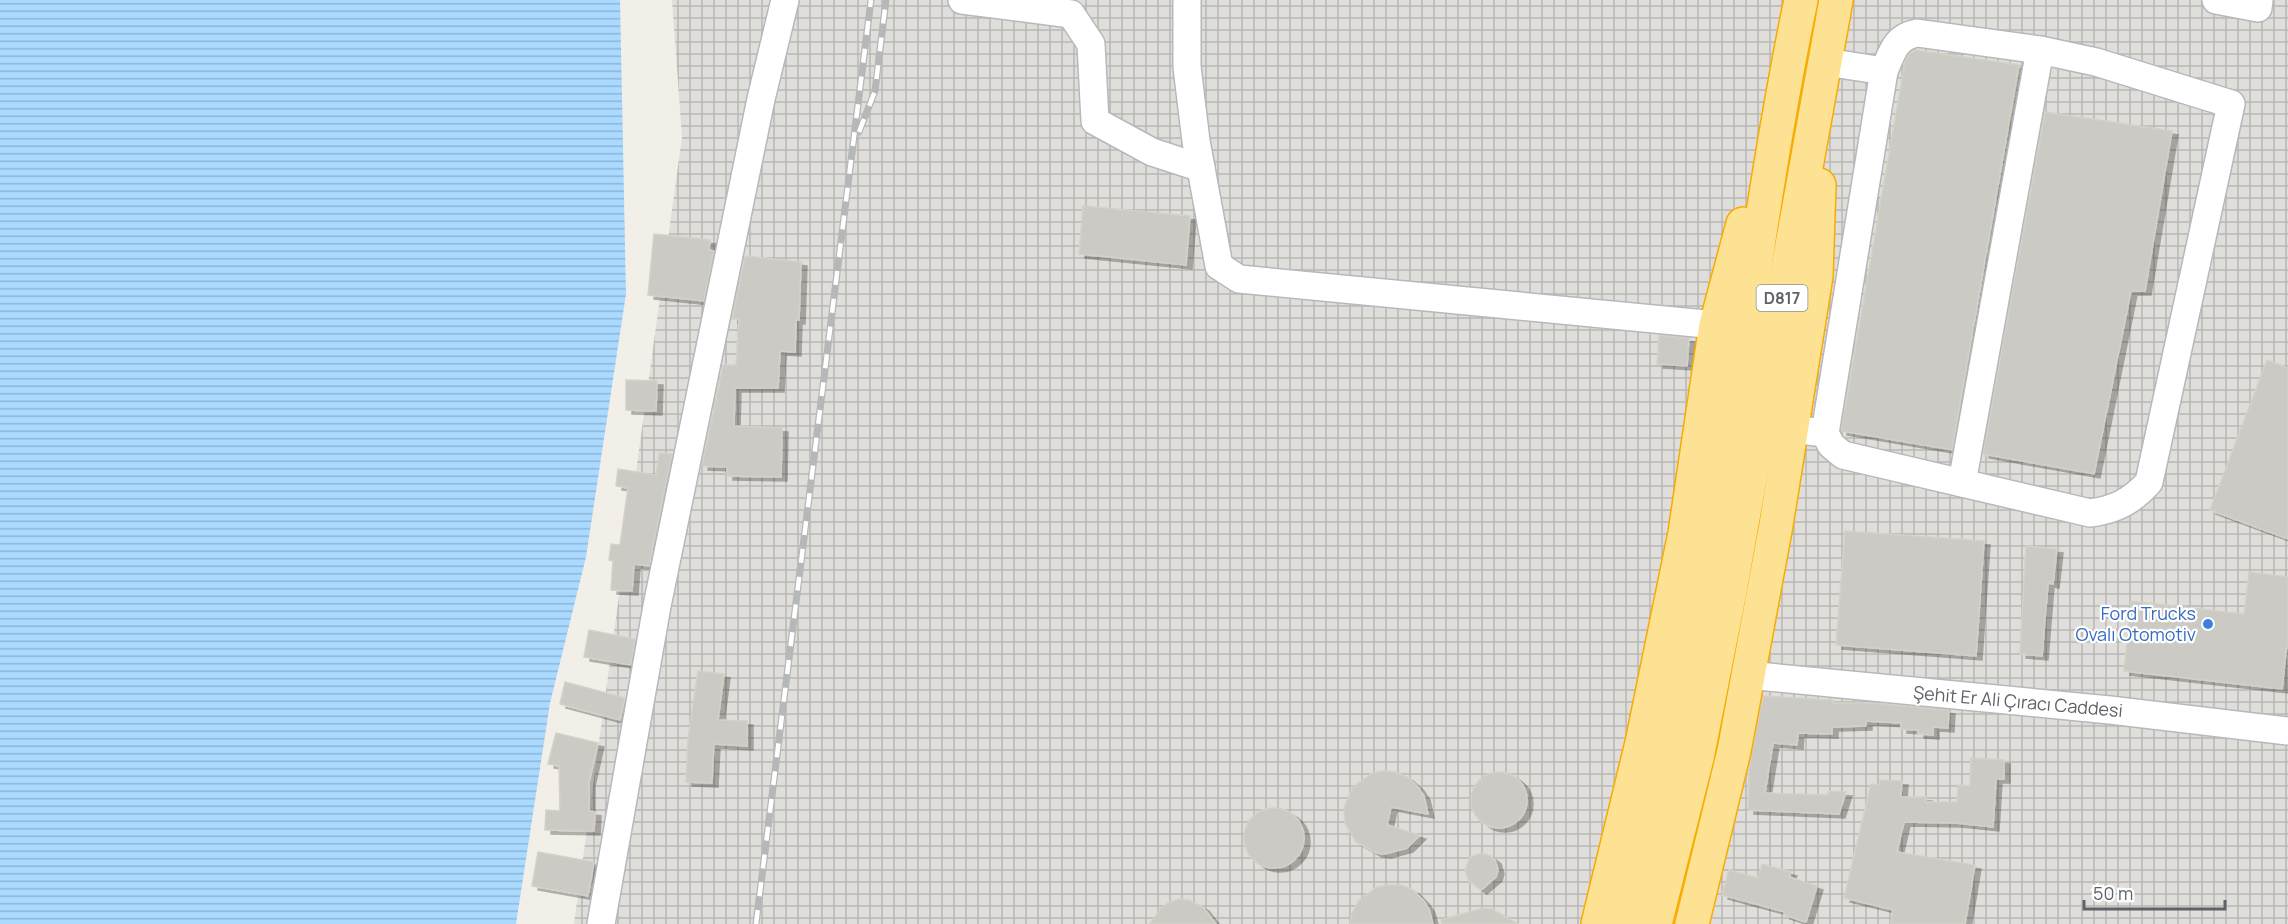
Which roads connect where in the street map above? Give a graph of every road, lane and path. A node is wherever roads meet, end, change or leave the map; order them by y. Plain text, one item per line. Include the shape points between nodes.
1 (785, 0) edge
2 (963, 0) edge
3 (1187, 0) edge
4 (1801, 0) edge
5 (1836, 0) edge
6 (2216, 0) edge
7 (2259, 0) edge
8 (2040, 50) junction
9 (1825, 69) junction
10 (1884, 71) junction
11 (1783, 87) junction
12 (1201, 168) junction
13 (1716, 326) junction
14 (1792, 428) junction
15 (1825, 433) junction
16 (1962, 483) junction
17 (1717, 593) junction
18 (1747, 675) junction
19 (2288, 731) edge
20 (601, 924) edge
21 (1598, 924) edge
22 (1630, 924) edge
23 (1655, 924) edge
24 (1692, 924) edge

1 - 20 street via 761,99 657,606
2 - 12 street via 1071,14 1091,44 1095,121 1152,152
3 - 12 street via 1187,67
4 - 11 highway, D817
5 - 9 highway, D817
6 - 7 street via 2258,8
8 - 10 street via 1917,33 1895,44
8 - 16 street
8 - 16 street via 2096,62 2230,104 2149,482 2122,505 2090,513
9 - 10 street
9 - 14 highway via 1816,276
9 - 17 highway, D817
10 - 15 street
11 - 13 highway
11 - 17 highway, D817
12 - 13 street via 1219,266 1239,279
13 - 21 highway via 1685,533 1642,742
14 - 15 street
14 - 18 highway
15 - 16 street via 1843,455
17 - 22 highway, D817
17 - 23 highway, D817 via 1697,758
18 - 19 street, Şehit Er Ali Çıracı Caddesi
18 - 24 highway via 1734,751

